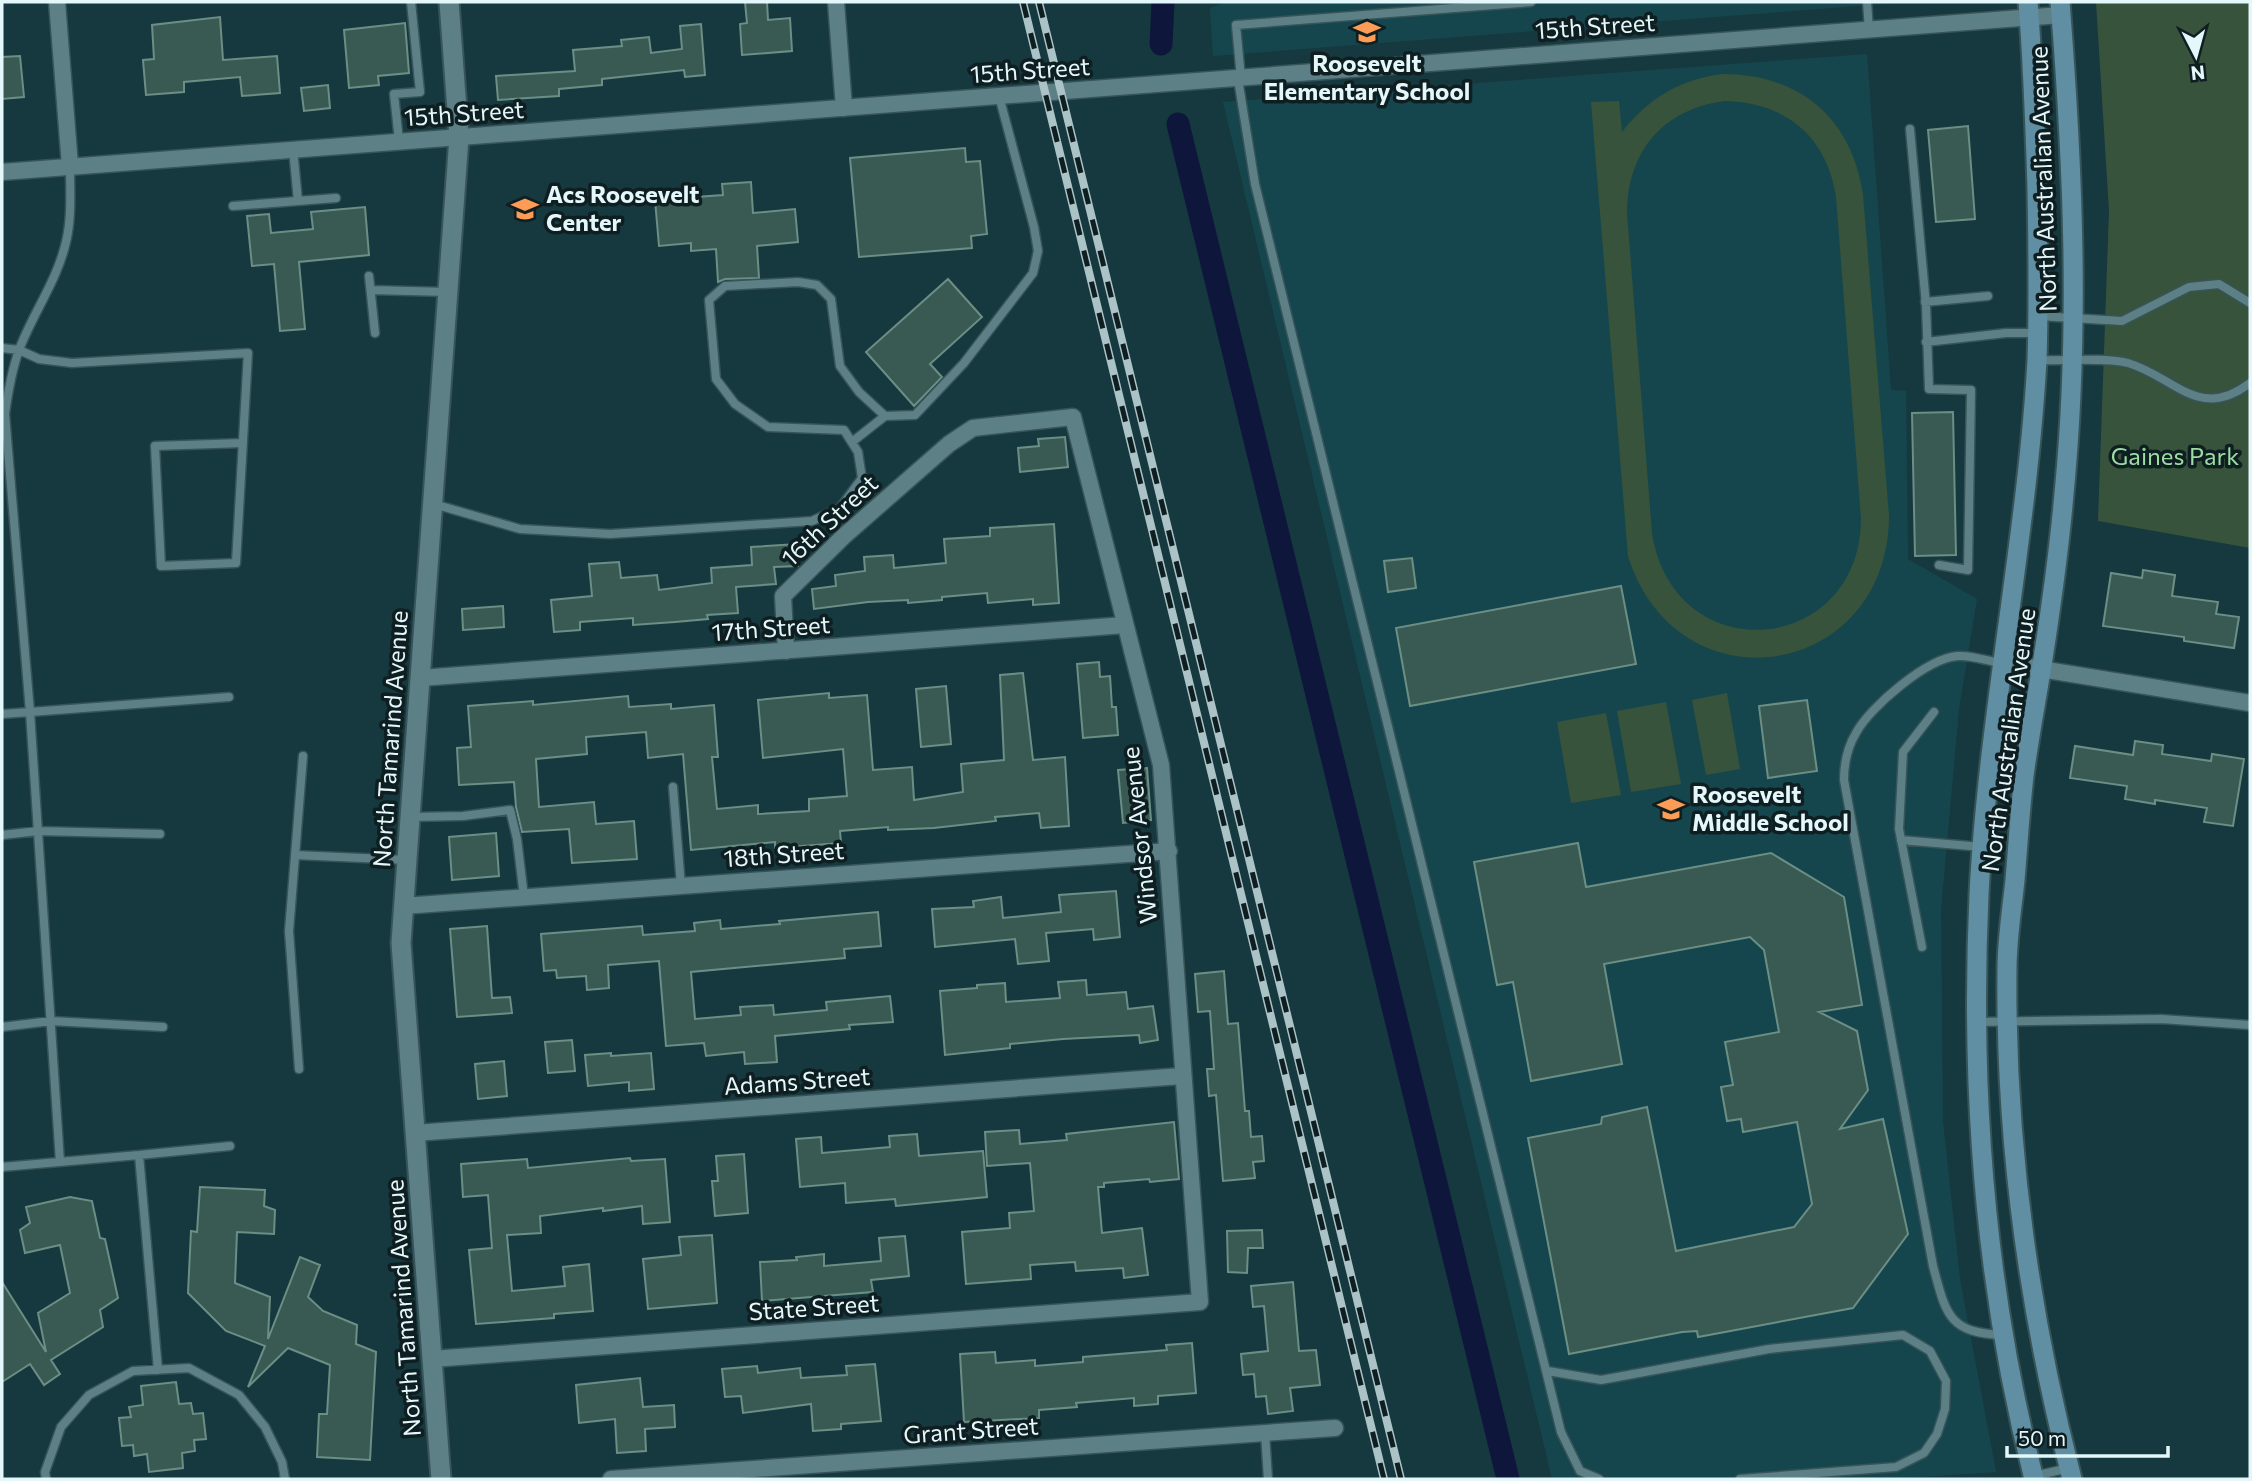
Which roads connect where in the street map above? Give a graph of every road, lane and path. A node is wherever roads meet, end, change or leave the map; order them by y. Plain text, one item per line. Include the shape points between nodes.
1 (57, 2) edge
2 (411, 2) edge
3 (449, 2) edge
4 (836, 2) edge
5 (1531, 2) edge
6 (1867, 2) edge
7 (2061, 8) edge
8 (2029, 10) edge
9 (1869, 30) junction
10 (1240, 78) junction
11 (999, 96) junction
12 (844, 108) junction
13 (1910, 129) dead end
14 (459, 137) junction
15 (399, 141) junction
16 (293, 149) junction
17 (70, 166) junction
18 (2, 172) edge
19 (337, 198) dead end
20 (298, 201) junction
21 (233, 206) dead end
22 (369, 276) dead end
23 (371, 290) junction
24 (448, 292) junction
25 (1988, 296) dead end
26 (1925, 302) junction
27 (2250, 303) edge
28 (2073, 317) junction
29 (2037, 325) junction
30 (375, 333) dead end
31 (1926, 342) junction
32 (2, 348) edge
33 (19, 350) junction
34 (2036, 360) junction
35 (2073, 361) junction
36 (2250, 383) edge
37 (885, 416) junction
38 (852, 442) junction
39 (243, 443) junction
40 (949, 444) joint
41 (433, 503) junction
42 (1939, 565) dead end
43 (1125, 625) junction
44 (786, 650) junction
45 (2004, 663) junction
46 (2041, 670) junction
47 (420, 678) junction
48 (229, 698) dead end
49 (2250, 703) edge
50 (30, 712) junction
51 (1934, 712) dead end
52 (2, 714) edge
53 (303, 756) dead end
54 (673, 787) dead end
55 (410, 817) junction
56 (38, 831) junction
57 (160, 834) dead end
58 (2, 835) edge
59 (1901, 840) junction
60 (1983, 847) junction
61 (1168, 851) junction
62 (295, 855) junction
63 (407, 860) junction
64 (681, 886) junction
65 (524, 897) junction
66 (403, 906) junction
67 (1922, 947) dead end
68 (51, 1021) junction
69 (2008, 1021) junction
70 (1977, 1022) junction
71 (2250, 1025) edge
72 (2, 1027) edge
73 (163, 1027) dead end
74 (299, 1069) dead end
75 (1182, 1076) junction
76 (415, 1133) junction
77 (230, 1146) dead end
78 (139, 1155) junction
79 (60, 1162) junction
80 (2, 1167) edge
81 (1200, 1302) joint
82 (2005, 1335) junction
83 (432, 1359) junction
84 (158, 1370) junction
85 (1548, 1371) junction
86 (1335, 1428) dead end
87 (1265, 1433) junction
88 (2070, 1474) edge
89 (2031, 1478) edge
90 (46, 1479) edge
91 (285, 1479) edge
92 (441, 1479) edge
93 (611, 1479) edge
94 (1268, 1479) edge
95 (1599, 1479) edge
96 (1740, 1479) edge

1 - 17 street
2 - 15 lane via 420,92 394,94
3 - 14 street, North Tamarind Avenue
4 - 12 street
5 - 10 lane via 1236,25
6 - 9 lane
7 - 8 street, 15th Street
7 - 28 main road, North Australian Avenue via 2070,121
8 - 9 street, 15th Street
8 - 29 main road, North Australian Avenue
9 - 10 street, 15th Street
10 - 11 street, 15th Street
10 - 85 lane via 1255,184
11 - 12 street, 15th Street
11 - 37 lane via 1034,227 1038,251 1033,273 964,363 915,415
12 - 14 street, 15th Street
13 - 26 lane
14 - 15 street, 15th Street
14 - 24 street, North Tamarind Avenue
15 - 16 street, 15th Street
16 - 17 street, 15th Street
16 - 20 lane
17 - 18 street, 15th Street
17 - 33 lane via 66,242
19 - 20 lane
20 - 21 lane
22 - 23 lane
23 - 24 lane
23 - 30 lane
24 - 41 street, North Tamarind Avenue
25 - 26 lane
26 - 31 lane
27 - 28 lane via 2219,284 2189,288 2122,321
28 - 29 lane
28 - 35 main road, North Australian Avenue
29 - 31 lane
29 - 34 main road, North Australian Avenue
31 - 42 lane via 1930,389 1971,390 1968,570
32 - 33 lane
33 - 39 lane via 39,359 72,363 248,353
33 - 50 lane via 5,414
34 - 35 lane
34 - 45 main road, North Australian Avenue
35 - 36 lane via 2125,362 2191,395 2212,400
35 - 46 main road, North Australian Avenue via 2064,492
37 - 38 lane
37 - 38 lane via 840,366 831,299 817,285 725,286 709,300 716,379 734,404 768,428 844,430
38 - 41 lane via 862,478 840,508 813,521 610,534 520,529
39 - 39 lane via 236,563 162,566 155,446
40 - 43 street, Windsor Avenue via 973,428 1073,417
40 - 44 street, 16th Street via 783,596
41 - 47 street, North Tamarind Avenue
43 - 44 street, 17th Street
43 - 61 street, Windsor Avenue via 1161,765
44 - 47 street, 17th Street
45 - 46 street
45 - 60 main road, North Australian Avenue
45 - 82 lane via 1958,656 1931,664 1892,692 1856,732 1844,761 1844,780 1943,1303 1953,1321 1965,1329
46 - 49 street
46 - 69 main road, North Australian Avenue via 2024,774 2007,966
47 - 55 street, North Tamarind Avenue
48 - 50 lane
50 - 52 lane
50 - 56 lane
51 - 59 lane via 1903,752
53 - 62 lane
54 - 64 lane
55 - 63 street, North Tamarind Avenue
55 - 65 lane via 510,810
56 - 57 lane
56 - 58 lane
56 - 68 lane
59 - 60 lane
59 - 67 lane
60 - 70 main road, North Australian Avenue
61 - 64 street, 18th Street
61 - 75 street, Windsor Avenue
62 - 63 lane
62 - 74 lane via 289,931
63 - 66 street, North Tamarind Avenue
64 - 65 street, 18th Street
65 - 66 street, 18th Street
66 - 76 street, North Tamarind Avenue via 401,943
68 - 72 lane
68 - 73 lane
68 - 79 lane
69 - 70 lane
69 - 71 lane via 2161,1019
69 - 88 main road, North Australian Avenue via 2015,1164 2027,1262
70 - 82 main road, North Australian Avenue via 1984,1188
75 - 76 street, Adams Street
75 - 81 street, Windsor Avenue
76 - 83 street, North Tamarind Avenue
77 - 78 lane
78 - 79 lane
78 - 84 lane
79 - 80 lane
81 - 83 street, State Street
82 - 89 main road, North Australian Avenue
83 - 92 street, North Tamarind Avenue
84 - 90 lane via 133,1371 89,1395 61,1427
84 - 91 lane via 190,1368 239,1395 265,1426
85 - 95 lane via 1562,1436 1580,1471
85 - 96 lane via 1601,1380 1769,1349 1903,1335 1930,1351 1946,1381 1945,1409 1937,1434 1924,1452 1896,1467
86 - 87 street, Grant Street
87 - 93 street, Grant Street
87 - 94 lane
88 - 89 lane

